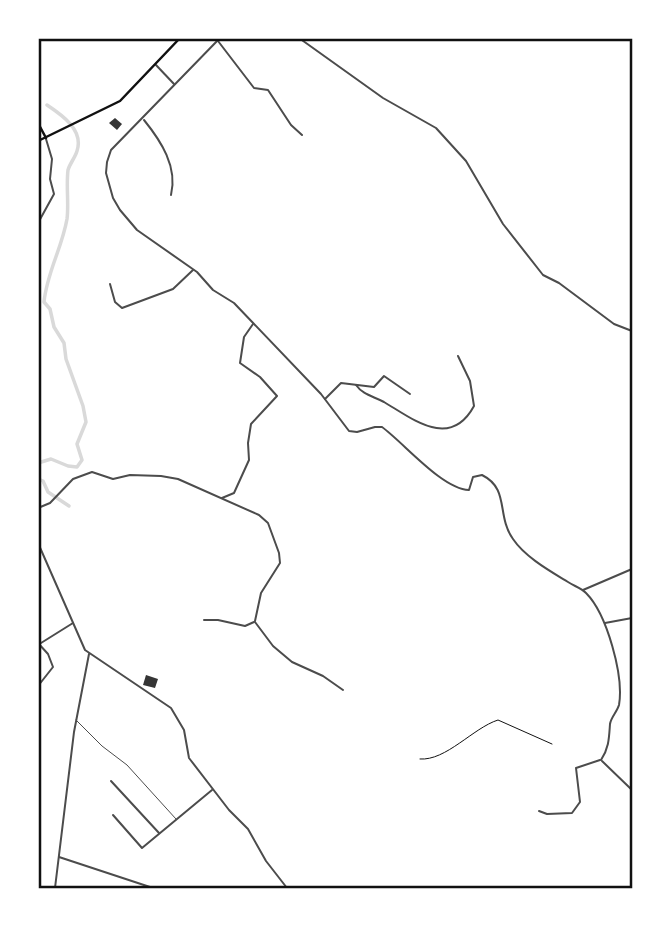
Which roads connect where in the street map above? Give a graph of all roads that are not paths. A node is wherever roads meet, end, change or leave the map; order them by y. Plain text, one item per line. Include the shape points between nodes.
1 (180, 38) edge
2 (299, 38) edge
3 (219, 39) edge
4 (156, 65) junction
5 (175, 84) junction
6 (143, 119) junction
7 (38, 123) edge
8 (302, 135) dead end
9 (46, 138) junction
10 (38, 141) edge
11 (171, 195) dead end
12 (38, 223) edge
13 (194, 270) junction
14 (110, 284) dead end
15 (254, 324) junction
16 (632, 331) edge
17 (458, 356) dead end
18 (356, 386) junction
19 (410, 394) dead end
20 (325, 399) junction
21 (221, 498) junction
22 (38, 509) edge
23 (38, 543) edge
24 (632, 569) edge
25 (583, 590) junction
26 (632, 618) edge
27 (204, 620) dead end
28 (255, 621) junction
29 (73, 623) junction
30 (604, 623) junction
31 (39, 643) edge
32 (89, 654) junction
33 (38, 687) edge
34 (343, 691) dead end
35 (76, 720) junction
36 (601, 760) junction
37 (111, 781) dead end
38 (213, 789) junction
39 (632, 790) edge
40 (539, 811) dead end
41 (113, 815) dead end
42 (176, 819) junction
43 (159, 834) junction
44 (58, 857) junction
45 (55, 888) edge
46 (153, 888) edge
47 (287, 888) edge

1 - 4 main road
2 - 16 street via 373,91 436,128 466,161 503,224 543,275 614,324
3 - 5 street
3 - 8 street via 254,88 271,93
4 - 5 street
4 - 9 main road via 125,98
5 - 6 street
6 - 11 street via 165,150 174,184
6 - 13 street via 109,156 106,173 113,198 141,235
7 - 9 main road
9 - 10 main road
9 - 12 street via 54,194
13 - 14 street via 173,289 122,307 115,302
13 - 15 street
15 - 20 street
15 - 21 street via 244,337 240,363 278,396 251,424 248,464 234,493
17 - 18 street via 470,381 474,406 453,426 440,428 412,421
18 - 19 street via 373,387 384,376
18 - 20 street via 341,383
20 - 25 street via 349,430 382,427 432,472 465,491 473,477 486,476 500,491 504,521 518,546
21 - 22 street via 178,479 131,475 113,479 92,472 73,479
21 - 28 street via 264,518 279,554 280,563 261,593
23 - 29 street
24 - 25 street
25 - 30 street
26 - 30 street
27 - 28 street via 245,626
28 - 34 street via 292,662
29 - 31 street
29 - 32 street
30 - 36 street via 619,704
31 - 33 street via 53,667
32 - 35 street
32 - 38 street via 172,708 184,730 189,758
35 - 42 lane via 127,765
35 - 44 street
36 - 39 street
36 - 40 street via 576,768 580,803 572,813
37 - 43 street
38 - 42 street
38 - 47 street
41 - 43 street via 142,848
42 - 43 street
44 - 45 street
44 - 46 street

